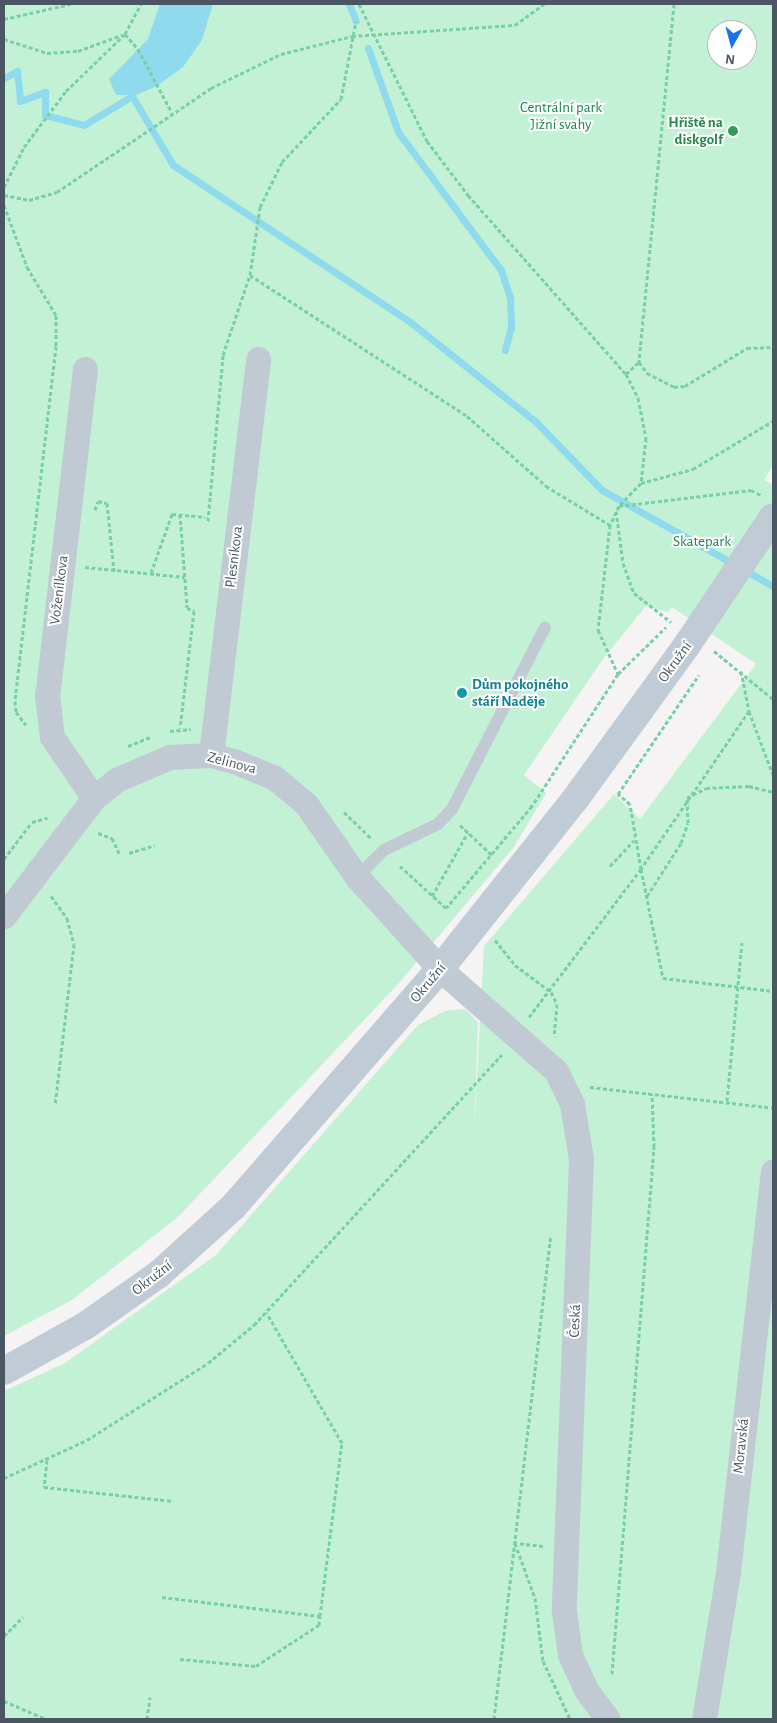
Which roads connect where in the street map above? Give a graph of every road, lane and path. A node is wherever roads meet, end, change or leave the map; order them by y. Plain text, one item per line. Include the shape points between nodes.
1 (70, 4) edge
2 (141, 4) edge
3 (359, 4) edge
4 (544, 4) edge
5 (674, 4) edge
6 (4, 19) edge
7 (356, 22) dead end
8 (125, 34) junction
9 (372, 34) junction
10 (352, 36) junction
11 (4, 39) edge
12 (172, 113) junction
13 (4, 187) edge
14 (4, 196) edge
15 (4, 205) edge
16 (250, 275) junction
17 (773, 347) edge
18 (258, 359) dead end
19 (639, 362) junction
20 (85, 369) dead end
21 (626, 374) junction
22 (773, 421) edge
23 (640, 483) junction
24 (619, 506) junction
25 (770, 507) edge
26 (616, 510) junction
27 (180, 514) junction
28 (92, 520) dead end
29 (610, 524) junction
30 (79, 566) dead end
31 (114, 571) junction
32 (150, 573) junction
33 (184, 576) junction
34 (671, 622) junction
35 (545, 627) dead end
36 (694, 649) junction
37 (740, 671) junction
38 (618, 674) junction
39 (773, 699) edge
40 (749, 712) junction
41 (28, 728) dead end
42 (180, 728) junction
43 (214, 730) junction
44 (164, 733) dead end
45 (156, 735) dead end
46 (125, 748) dead end
47 (211, 755) junction
48 (773, 775) edge
49 (773, 792) edge
50 (94, 798) junction
51 (687, 798) junction
52 (337, 806) dead end
53 (448, 814) junction
54 (51, 817) dead end
55 (92, 832) dead end
56 (468, 832) junction
57 (635, 840) junction
58 (155, 846) dead end
59 (384, 850) junction
60 (119, 853) dead end
61 (129, 853) dead end
62 (492, 856) junction
63 (4, 859) edge
64 (610, 866) dead end
65 (641, 869) junction
66 (357, 878) junction
67 (50, 884) dead end
68 (432, 896) junction
69 (647, 896) junction
70 (4, 916) edge
71 (494, 938) dead end
72 (742, 943) dead end
73 (440, 969) junction
74 (739, 987) junction
75 (773, 991) edge
76 (551, 992) junction
77 (516, 1033) junction
78 (560, 1046) dead end
79 (582, 1078) dead end
80 (652, 1094) junction
81 (728, 1101) junction
82 (55, 1105) dead end
83 (773, 1108) edge
84 (773, 1172) edge
85 (552, 1228) dead end
86 (266, 1312) junction
87 (4, 1371) edge
88 (47, 1460) junction
89 (4, 1478) edge
90 (173, 1501) dead end
91 (162, 1597) dead end
92 (320, 1616) junction
93 (23, 1617) dead end
94 (4, 1636) edge
95 (180, 1658) dead end
96 (612, 1674) dead end
97 (150, 1698) dead end
98 (4, 1701) edge
99 (46, 1719) edge
100 (147, 1719) edge
101 (494, 1719) edge
102 (608, 1719) edge
103 (704, 1719) edge

1 - 6 path
2 - 8 path
3 - 9 path
4 - 9 path via 515,25
5 - 19 path
7 - 10 path
8 - 11 path via 78,51 47,53
8 - 12 path via 138,49
8 - 13 path via 58,102
9 - 10 path
9 - 21 path via 427,141 468,195
10 - 12 path via 281,54 211,88
10 - 16 path via 341,99 282,162 260,206
12 - 14 path via 57,192 28,200
15 - 41 path via 27,267 56,315 56,346 15,701 16,712
16 - 27 path via 223,355 206,519
16 - 29 path via 467,416 546,486
17 - 19 path via 747,348 685,386 674,387 647,373
18 - 43 street, Plesníkova
19 - 21 path
20 - 50 street, Voženílkova via 47,695 52,737
21 - 23 path via 638,398 646,438
22 - 23 path via 693,469
23 - 24 path
24 - 25 path via 751,490
24 - 26 path
25 - 36 street, Okružní, bridge
26 - 29 path
26 - 34 path via 622,563 631,588 640,600
27 - 32 path via 172,514
27 - 33 path
28 - 31 path via 98,502 107,503
29 - 38 path via 598,630
30 - 31 path
31 - 32 path
32 - 33 path
33 - 42 path via 187,608 194,611
34 - 36 path
34 - 38 path
35 - 53 lane
36 - 37 path via 711,649
36 - 57 path via 693,690 618,794 630,804
36 - 73 street, Okružní
37 - 39 path
37 - 40 path
38 - 62 path via 532,806
40 - 48 path
40 - 51 path
42 - 43 path
42 - 44 path
43 - 47 street, Plesníkova
45 - 46 path
47 - 50 street, Zelinova via 159,760 116,780
47 - 66 street, Zelinova via 248,765 293,792 318,818
49 - 51 path via 749,786 706,788
50 - 70 street, Zelinova
51 - 65 path
51 - 69 path via 688,823 682,843
52 - 59 path
53 - 56 path
53 - 59 lane via 438,824
54 - 63 path via 32,822
55 - 60 path via 112,838
56 - 62 path
56 - 68 path
57 - 64 path
57 - 65 path
58 - 61 path
59 - 66 lane
59 - 68 path
62 - 68 path via 446,908
65 - 69 path
65 - 76 path
66 - 73 street, Zelinova
67 - 82 path via 50,894 67,918 74,944
69 - 74 path via 663,978
71 - 76 path via 515,965
72 - 74 path
73 - 77 street, Česká
73 - 87 street, Okružní via 233,1207 159,1274 85,1326
74 - 75 path
74 - 81 path
76 - 77 path
76 - 78 path via 557,1004 554,1040
77 - 86 path via 509,1048
77 - 102 street, Česká via 556,1071 572,1104 579,1141 564,1611 570,1655 586,1690
79 - 80 path via 587,1087
80 - 81 path
80 - 96 path via 654,1147
81 - 83 path
84 - 103 street, Moravská via 728,1572
85 - 101 path
86 - 88 path via 177,1384
86 - 92 path via 342,1442
88 - 89 path
88 - 90 path via 44,1487
91 - 92 path
92 - 95 path via 319,1625 256,1666
93 - 94 path
97 - 100 path
98 - 99 path

